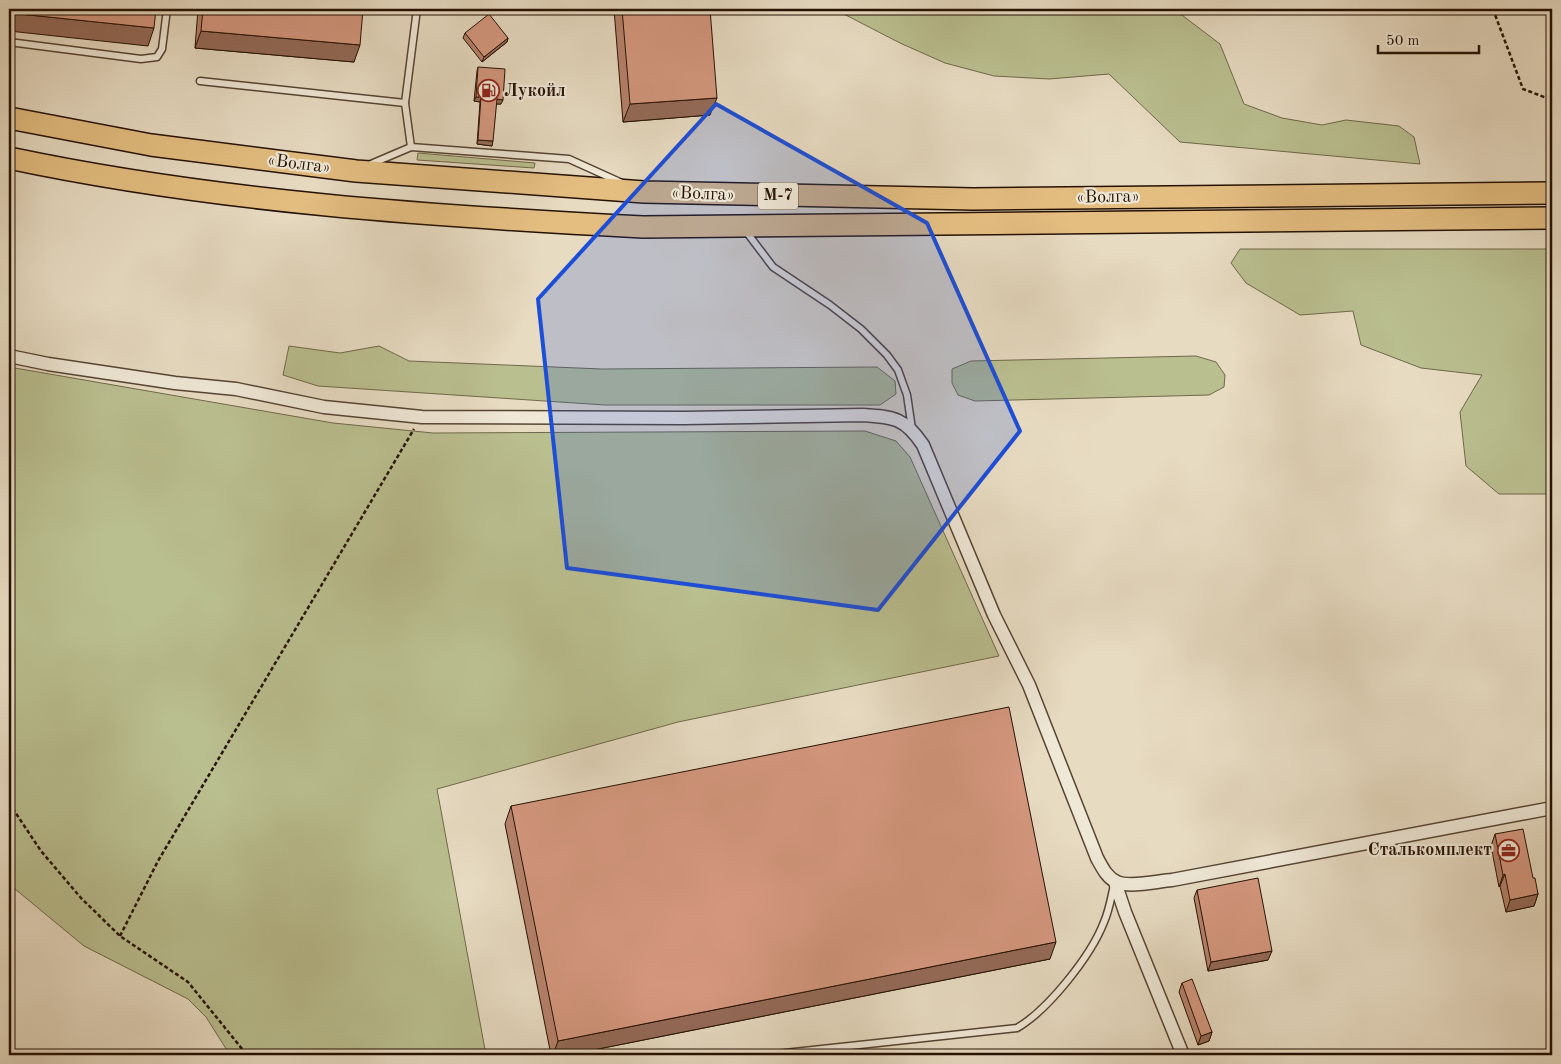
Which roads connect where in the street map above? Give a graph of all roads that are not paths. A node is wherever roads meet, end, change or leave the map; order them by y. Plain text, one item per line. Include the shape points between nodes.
1 (167, 9) edge
2 (417, 9) edge
3 (9, 42) edge
4 (200, 81) dead end
5 (405, 102) junction
6 (9, 118) edge
7 (411, 147) junction
8 (9, 158) edge
9 (356, 171) junction
10 (644, 192) junction
11 (1552, 193) edge
12 (1552, 218) edge
13 (743, 227) junction
14 (9, 356) edge
15 (912, 430) junction
16 (1552, 808) edge
17 (1115, 882) junction
18 (766, 1055) edge
19 (1183, 1055) edge

1 - 3 lane via 162,50 157,57 141,59
2 - 5 lane
4 - 5 lane
5 - 7 lane
6 - 9 highway, «Волга» / М-7 via 151,144
7 - 9 lane
7 - 10 lane via 569,159
8 - 13 highway, «Волга» / М-7 via 148,183 352,208 643,227
9 - 10 highway, «Волга» / М-7
10 - 11 highway, «Волга» / М-7 via 972,199
12 - 13 highway, «Волга» / М-7
13 - 15 lane via 773,267 861,329 886,355 898,370 907,395
14 - 15 street via 175,383 236,389 324,407 422,417 862,415 895,419
15 - 17 street via 922,446 994,615 1029,685 1097,858
16 - 17 street via 1172,880 1136,884
17 - 18 lane via 1095,941 1047,1004 1017,1028
17 - 19 street

